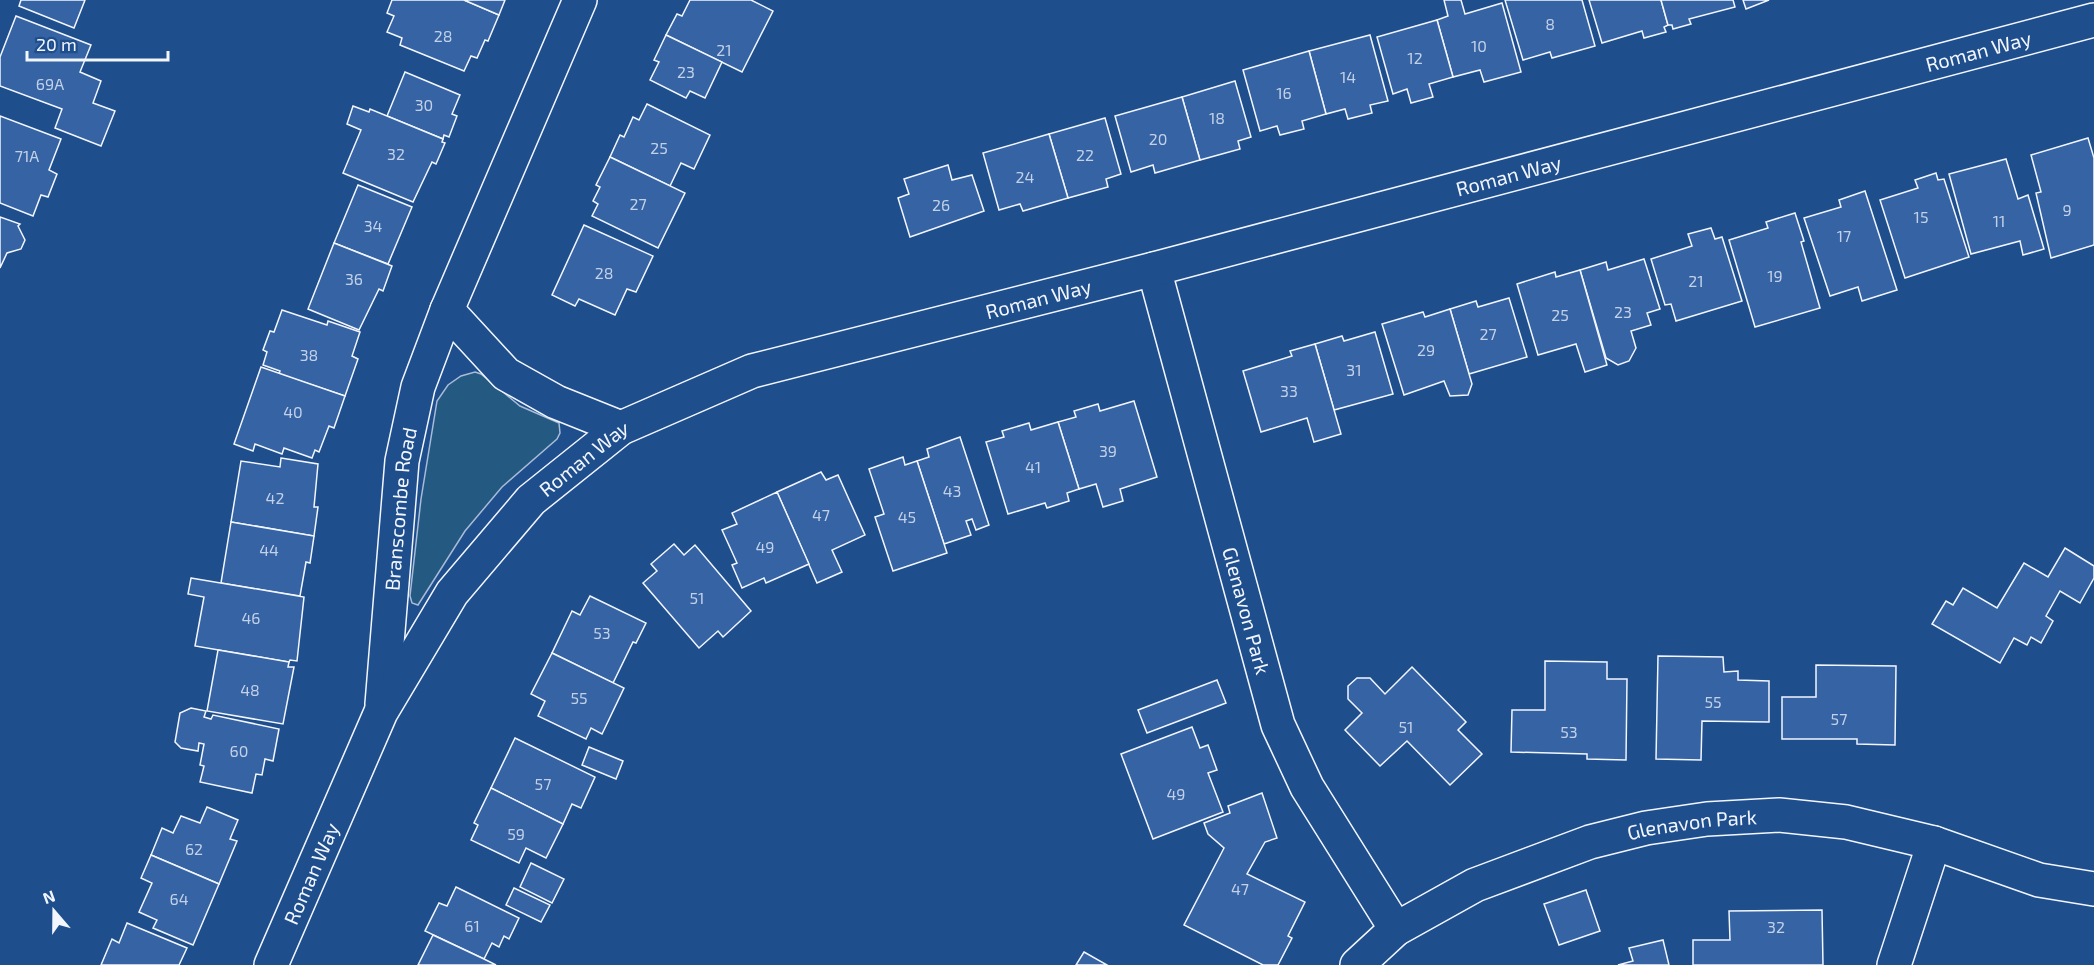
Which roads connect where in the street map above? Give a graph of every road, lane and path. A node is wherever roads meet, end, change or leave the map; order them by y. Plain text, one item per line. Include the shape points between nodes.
1 (580, 0) edge
2 (2094, 20) edge
3 (1154, 270) junction
4 (447, 310) junction
5 (621, 428) junction
6 (381, 712) junction
7 (1934, 843) junction
8 (2094, 889) edge
9 (1396, 929) junction
10 (271, 965) edge
11 (1357, 965) edge
12 (1894, 965) edge

1 - 4 street, Branscombe Road
2 - 3 street, Roman Way
3 - 5 street, Roman Way via 752,371
3 - 9 street, Glenavon Park via 1278,725 1307,787
4 - 5 street via 506,374 556,402
4 - 6 street, Branscombe Road via 418,387 402,461
5 - 6 street, Roman Way via 531,500 452,593
6 - 10 street, Roman Way
7 - 8 street, Glenavon Park via 2039,880
7 - 9 street, Glenavon Park via 1846,822 1779,815 1707,819 1646,828 1590,842 1475,885
7 - 12 street
9 - 11 street, Glenavon Park

